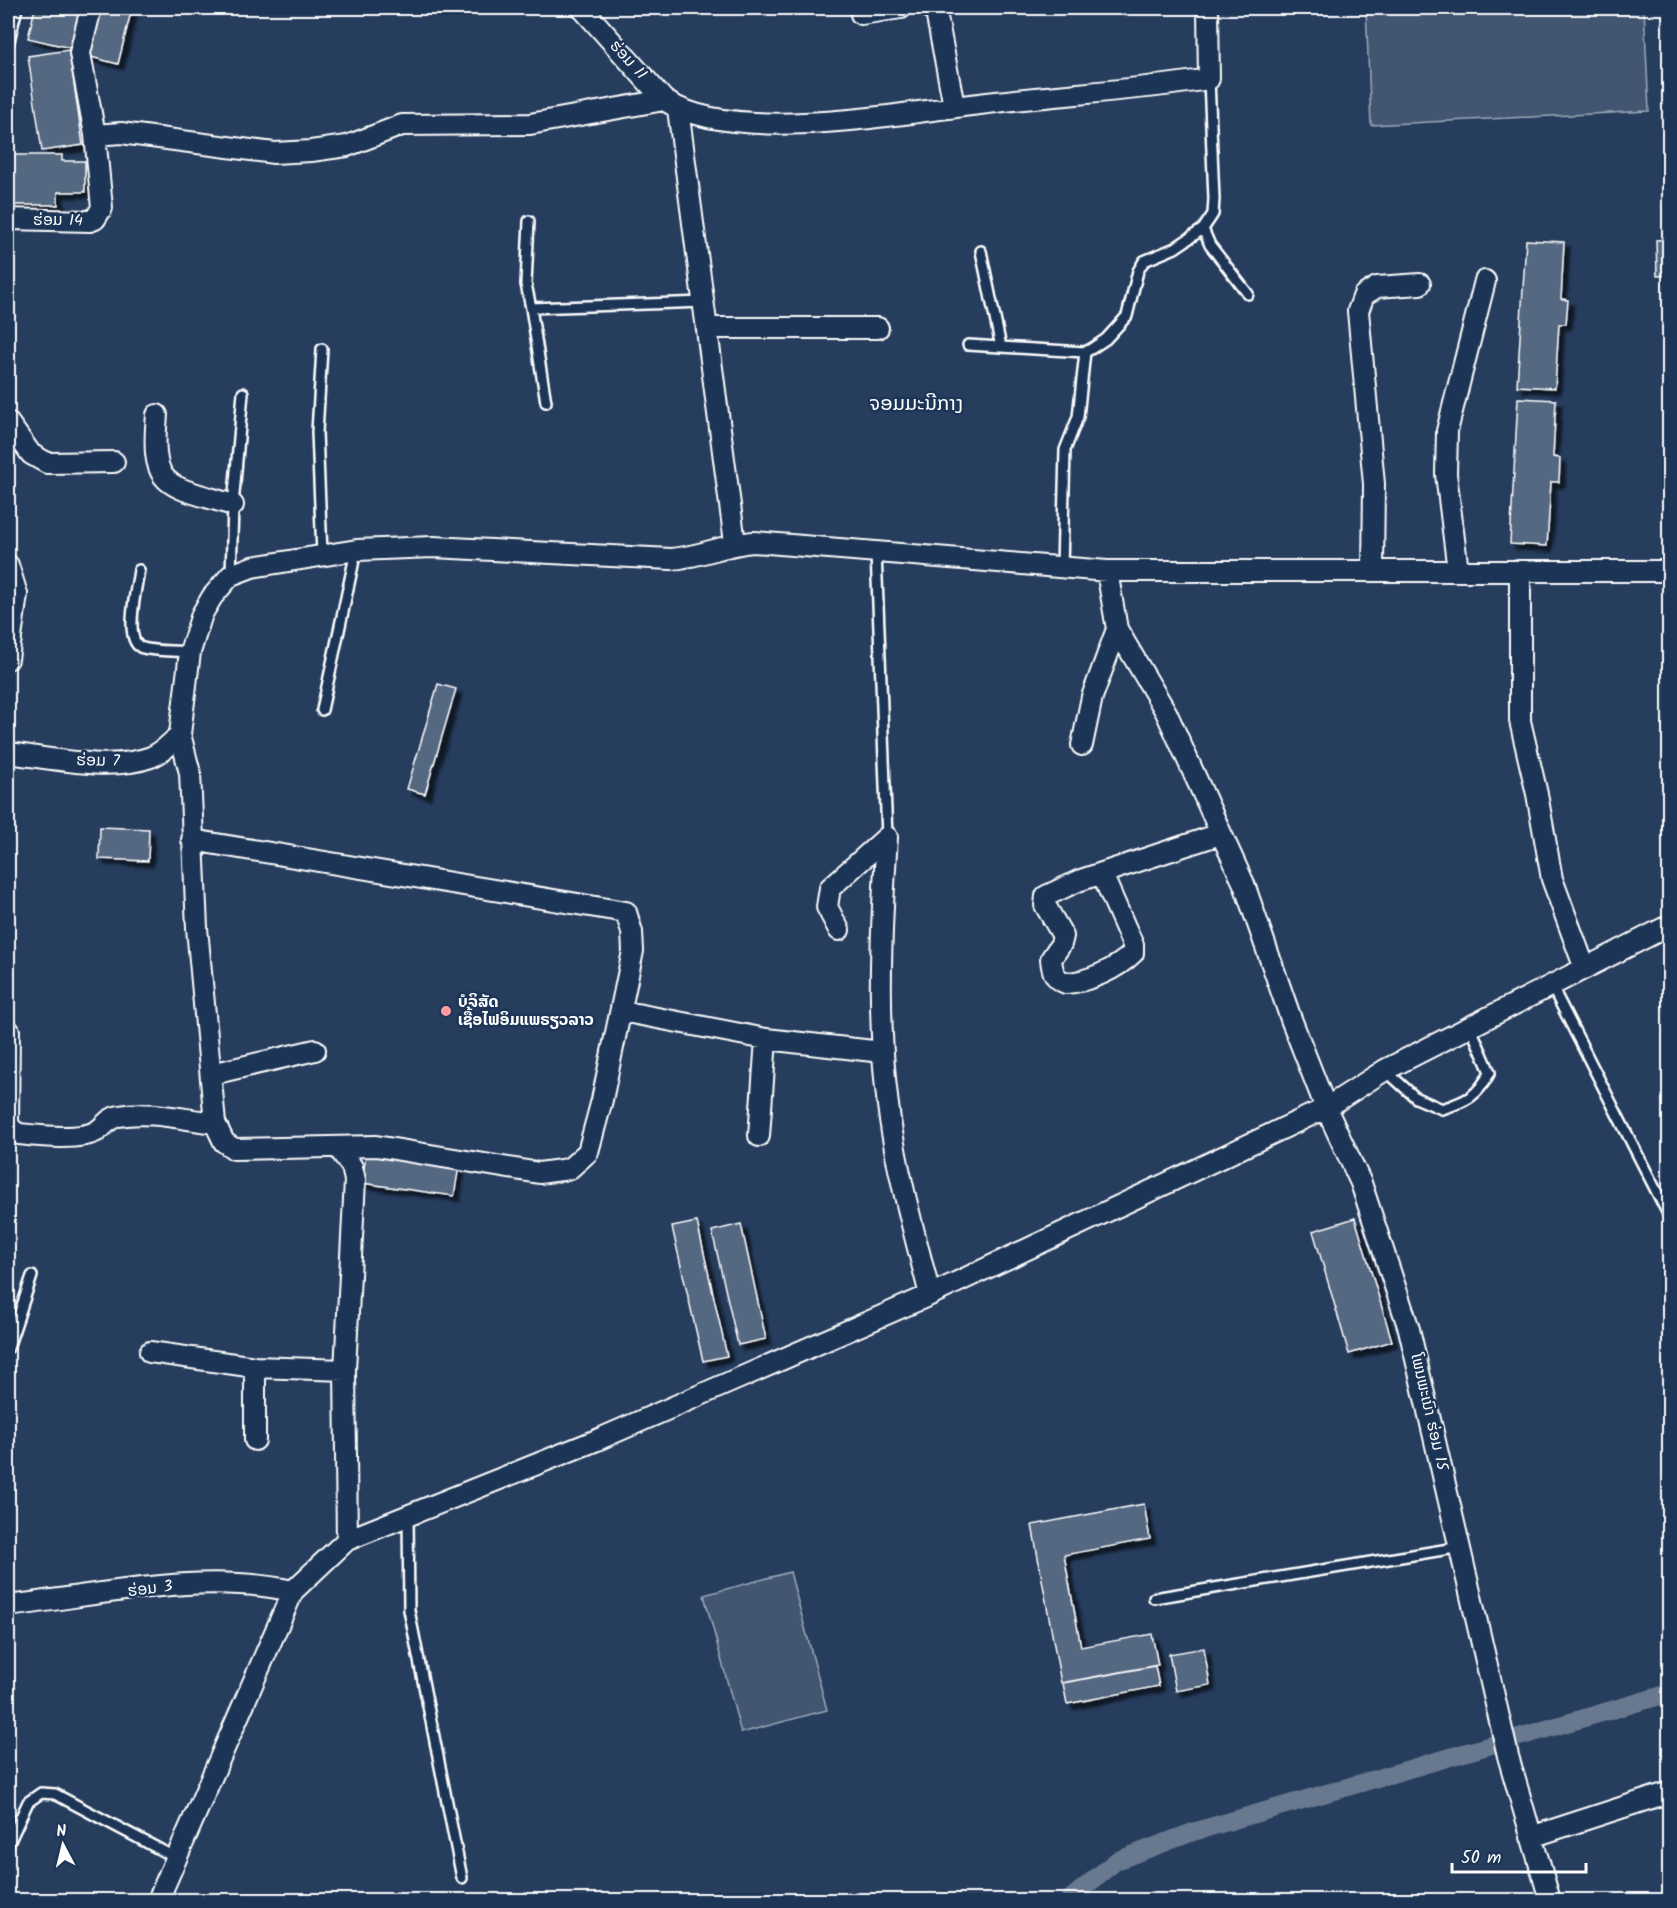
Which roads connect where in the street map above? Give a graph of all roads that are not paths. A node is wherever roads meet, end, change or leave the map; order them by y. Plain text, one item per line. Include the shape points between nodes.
1 (17, 8) edge
2 (91, 8) edge
3 (901, 8) edge
4 (930, 8) edge
5 (1208, 8) edge
6 (587, 10) edge
7 (861, 14) dead end
8 (8, 45) edge
9 (1209, 79) junction
10 (671, 105) junction
11 (954, 106) junction
12 (95, 135) junction
13 (8, 219) edge
14 (529, 220) dead end
15 (1203, 229) junction
16 (981, 251) dead end
17 (1485, 281) dead end
18 (1420, 284) dead end
19 (1248, 294) dead end
20 (705, 302) junction
21 (531, 308) junction
22 (709, 328) junction
23 (878, 328) dead end
24 (968, 345) dead end
25 (1001, 347) junction
26 (322, 349) dead end
27 (1084, 352) junction
28 (243, 393) dead end
29 (546, 402) dead end
30 (157, 415) dead end
31 (8, 422) edge
32 (114, 462) dead end
33 (232, 505) junction
34 (735, 543) junction
35 (357, 550) junction
36 (876, 552) junction
37 (322, 554) junction
38 (8, 565) edge
39 (1062, 568) junction
40 (140, 570) dead end
41 (1107, 571) junction
42 (1373, 571) junction
43 (1458, 571) junction
44 (1670, 571) edge
45 (1520, 572) junction
46 (231, 575) junction
47 (1117, 629) junction
48 (190, 651) junction
49 (8, 659) edge
50 (322, 710) dead end
51 (180, 734) junction
52 (1082, 745) dead end
53 (8, 753) edge
54 (1220, 834) junction
55 (887, 837) junction
56 (192, 840) junction
57 (1102, 874) junction
58 (1670, 925) edge
59 (839, 930) dead end
60 (1584, 966) junction
61 (1550, 983) junction
62 (621, 1011) junction
63 (1470, 1026) junction
64 (9, 1031) edge
65 (766, 1039) junction
66 (315, 1050) dead end
67 (882, 1052) junction
68 (1385, 1070) junction
69 (212, 1074) junction
70 (1326, 1108) junction
71 (215, 1123) junction
72 (759, 1136) dead end
73 (338, 1147) junction
74 (1670, 1218) edge
75 (32, 1275) dead end
76 (930, 1295) junction
77 (8, 1348) edge
78 (150, 1352) dead end
79 (255, 1367) junction
80 (345, 1370) junction
81 (255, 1440) dead end
82 (408, 1515) junction
83 (347, 1540) junction
84 (1461, 1547) junction
85 (293, 1591) junction
86 (1154, 1598) dead end
87 (8, 1606) edge
88 (1670, 1792) edge
89 (1531, 1837) junction
90 (8, 1845) edge
91 (176, 1858) junction
92 (462, 1878) dead end
93 (158, 1900) edge
94 (1550, 1900) edge

1 - 8 lane
2 - 12 street via 80,53
3 - 7 street
4 - 11 street via 936,12
5 - 9 street
6 - 10 street, ຮ່ອມ 11
9 - 11 street
9 - 15 lane via 1214,198 1213,214
10 - 11 street via 714,118 795,125
10 - 12 street via 530,124 402,125 347,146 274,153 121,133
10 - 20 street
12 - 13 street, ຮ່ອມ 14 via 102,207 95,219
14 - 21 lane via 526,284
15 - 19 lane via 1210,245
15 - 27 lane via 1175,248 1144,261 1127,316 1106,339
16 - 25 lane
17 - 43 street via 1447,431 1446,474
18 - 42 street via 1377,287 1364,295 1358,311 1374,484
20 - 21 lane
20 - 22 street
21 - 29 lane
22 - 23 street
22 - 34 street
24 - 25 lane
25 - 27 lane
26 - 37 lane via 317,432
27 - 39 lane via 1078,417 1065,450
28 - 33 lane
30 - 33 street via 153,450 164,479
31 - 32 street via 31,454 47,463
33 - 46 lane
34 - 35 street via 671,559 434,547
34 - 36 street
35 - 37 street
35 - 50 lane
36 - 39 street
36 - 55 lane
37 - 46 street via 252,567
38 - 49 street via 17,594
39 - 41 street
40 - 48 lane via 131,633 135,643 142,648
41 - 42 street
41 - 47 street
42 - 43 street
43 - 45 street
44 - 45 street
45 - 60 street via 1520,721 1552,879
46 - 48 street via 202,614
47 - 52 street via 1092,697
47 - 54 street, ໂພນພະເນົາ ຮ່ອມ 15 via 1166,712
48 - 51 street
51 - 53 street, ຮ່ອມ 7 via 161,751 141,760 79,762
51 - 56 street via 190,772
54 - 57 street
54 - 70 street, ໂພນພະເນົາ ຮ່ອມ 15 via 1244,884
55 - 59 street via 830,888 827,907
55 - 67 street via 880,940
56 - 62 street via 626,912 633,951
56 - 69 street
57 - 57 street via 1044,900 1063,936 1051,959 1054,975 1066,983 1081,982 1126,961 1133,953
58 - 60 street
60 - 61 street
61 - 63 street
61 - 74 lane
62 - 65 street
62 - 73 street via 588,1152 568,1169 539,1173 376,1146
63 - 68 street
63 - 68 lane via 1490,1072 1481,1090 1459,1104 1442,1109 1416,1098
64 - 71 street via 8,1122 19,1134 81,1136 97,1131 118,1116
65 - 67 street
65 - 72 street
66 - 69 street
67 - 76 street via 894,1149
68 - 70 street
69 - 71 street
70 - 76 street
70 - 84 street, ໂພນພະເນົາ ຮ່ອມ 15 via 1361,1183 1409,1329
71 - 73 street via 224,1142 234,1149
73 - 80 street via 352,1167 355,1180
75 - 77 lane
76 - 82 street via 597,1440
78 - 79 street
79 - 80 street
79 - 81 street
80 - 83 street
82 - 83 street
82 - 92 lane via 409,1610
83 - 85 street
84 - 86 lane
84 - 89 street, ໂພນພະເນົາ ຮ່ອມ 15
85 - 87 street, ຮ່ອມ 3 via 264,1585 180,1585
85 - 91 street
88 - 89 street
89 - 94 street
90 - 91 lane via 28,1802 41,1793 55,1794
91 - 93 street

